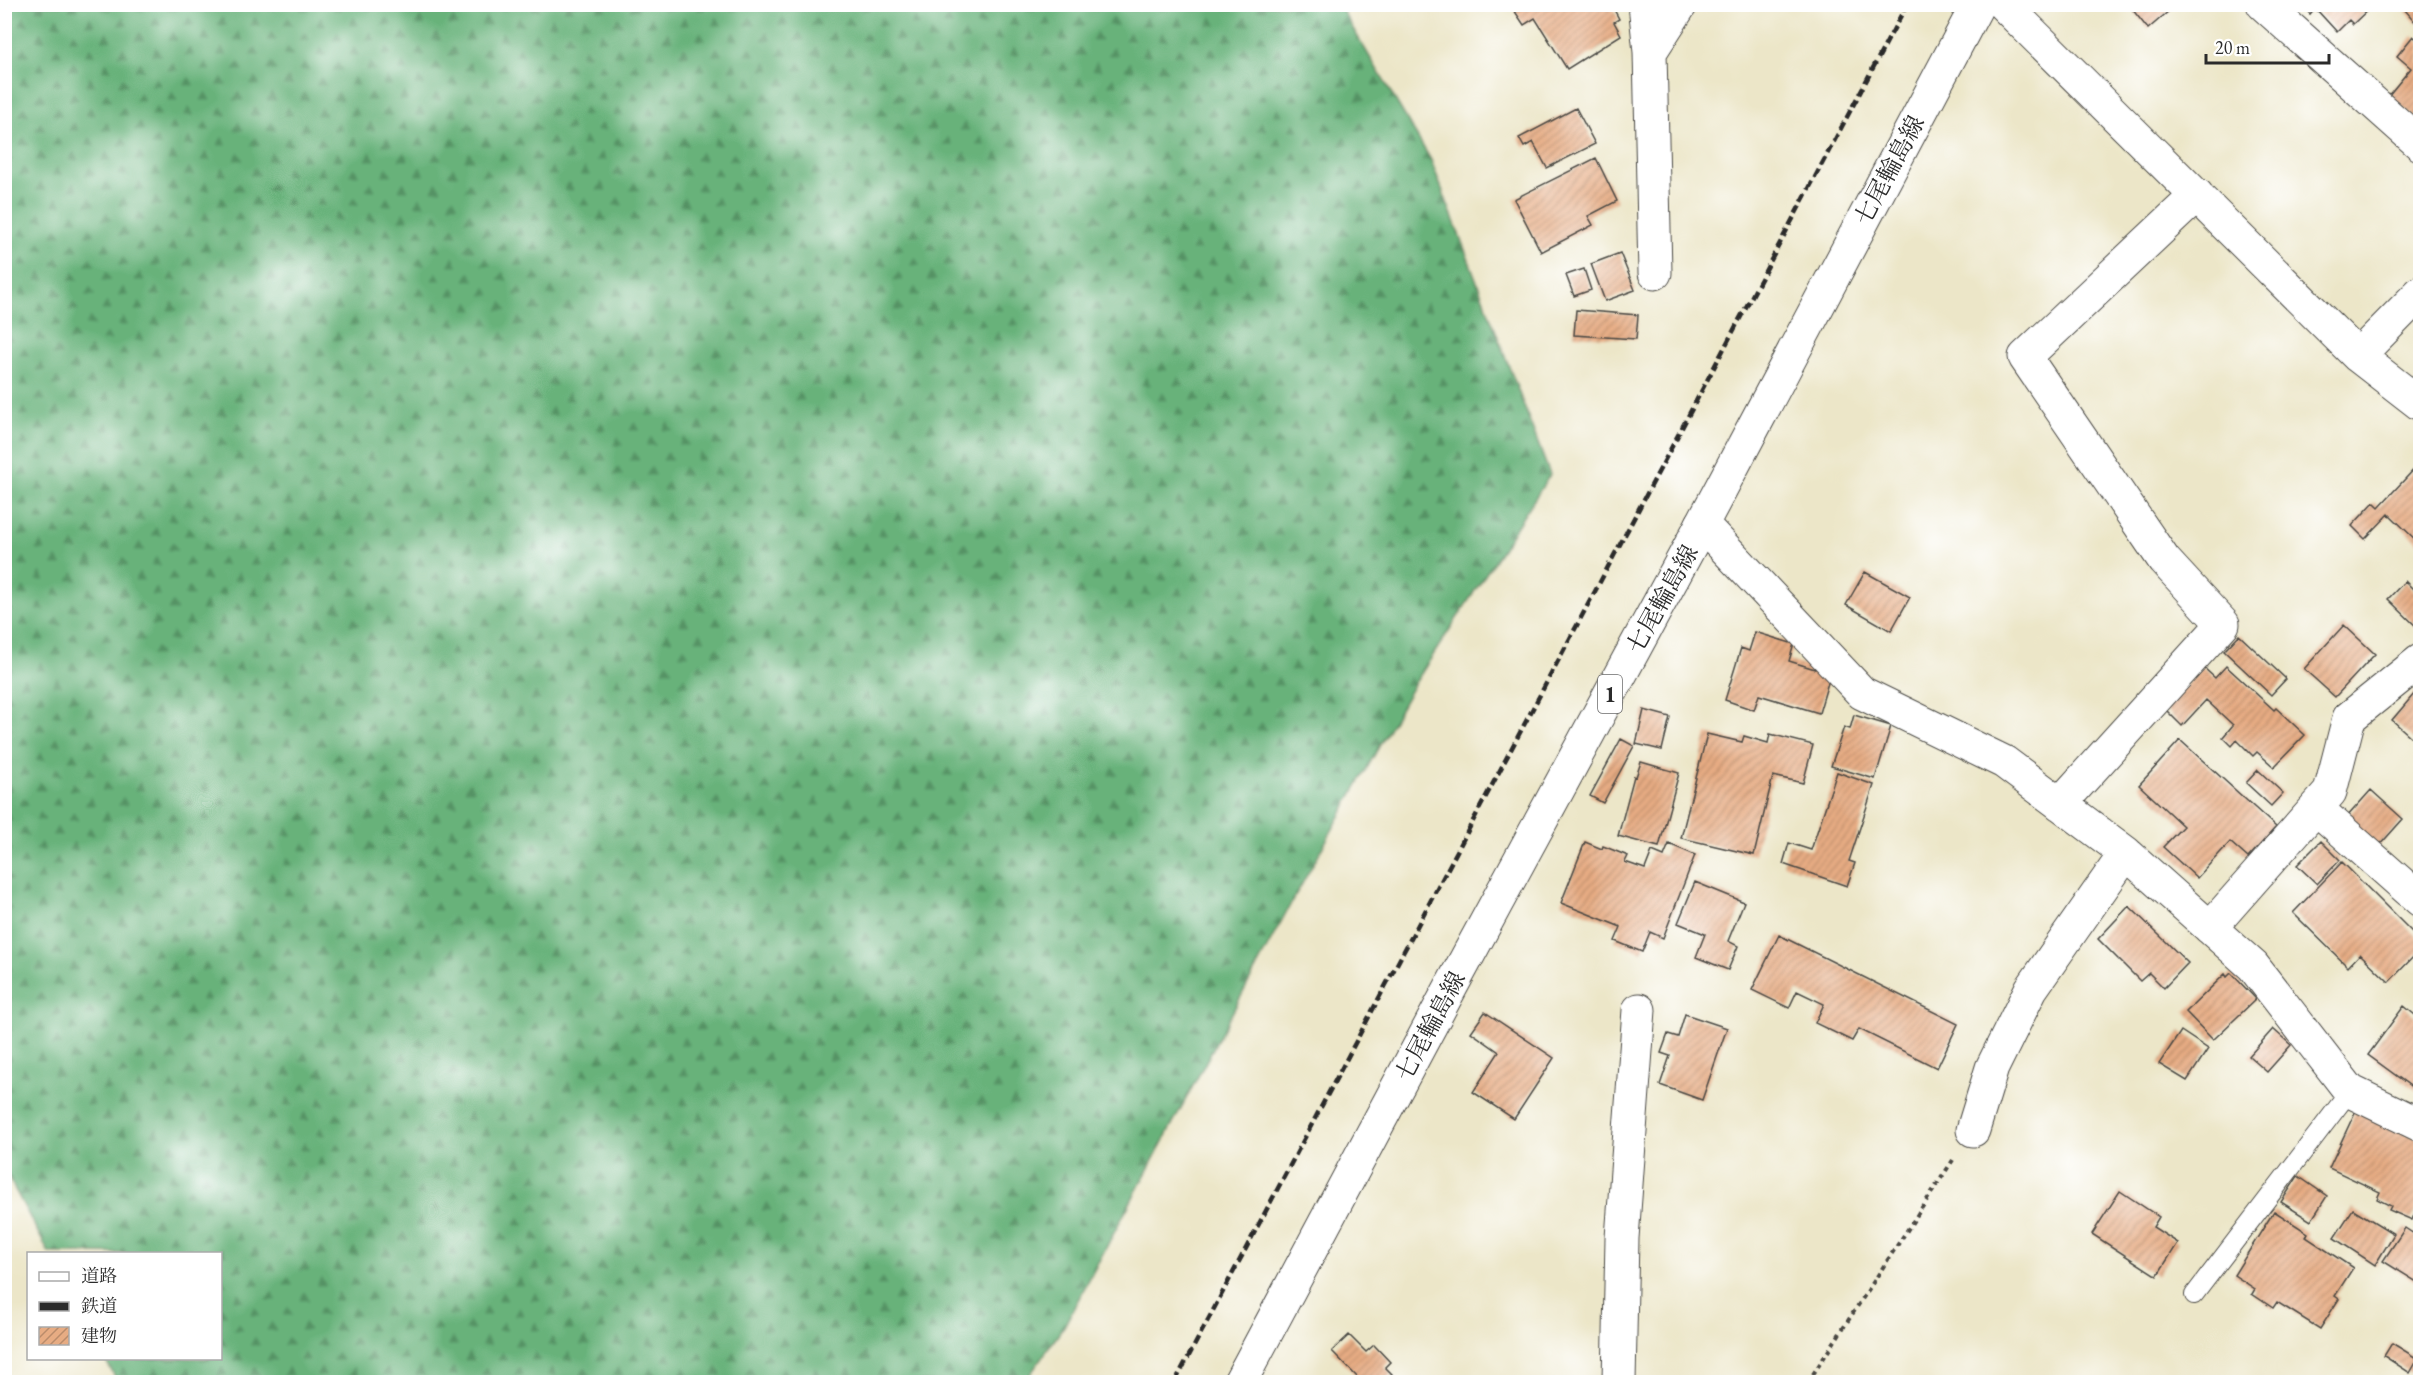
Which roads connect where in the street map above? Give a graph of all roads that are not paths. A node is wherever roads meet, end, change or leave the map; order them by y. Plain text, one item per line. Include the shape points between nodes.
1 (1645, 4) edge
2 (1681, 4) edge
3 (1978, 4) edge
4 (2003, 4) edge
5 (2263, 4) edge
6 (1650, 52) junction
7 (2421, 144) edge
8 (2197, 195) junction
9 (1655, 273) dead end
10 (2421, 293) edge
11 (2358, 357) junction
12 (2421, 404) edge
13 (1702, 524) junction
14 (2421, 661) edge
15 (2060, 804) junction
16 (2316, 808) junction
17 (2126, 853) junction
18 (2421, 900) edge
19 (2210, 928) junction
20 (1639, 1010) dead end
21 (2350, 1091) junction
22 (2421, 1125) edge
23 (1973, 1130) road end
24 (2194, 1295) dead end
25 (1240, 1383) edge
26 (1619, 1383) edge

1 - 6 street
2 - 6 street
3 - 13 street, 七尾輪島線 / 1
4 - 8 street
5 - 7 street
6 - 9 street
8 - 11 street
8 - 15 street via 2025,357 2164,560 2223,624
10 - 11 street
11 - 12 street
13 - 15 street via 1862,693 2004,762
13 - 25 street, 七尾輪島線 / 1
14 - 16 street via 2349,718 2330,792
15 - 17 street
16 - 18 street
16 - 19 street
17 - 19 street
17 - 23 street via 2031,989 1992,1068
19 - 21 street via 2253,966
20 - 26 street via 1622,1238
21 - 22 street
21 - 24 lane

